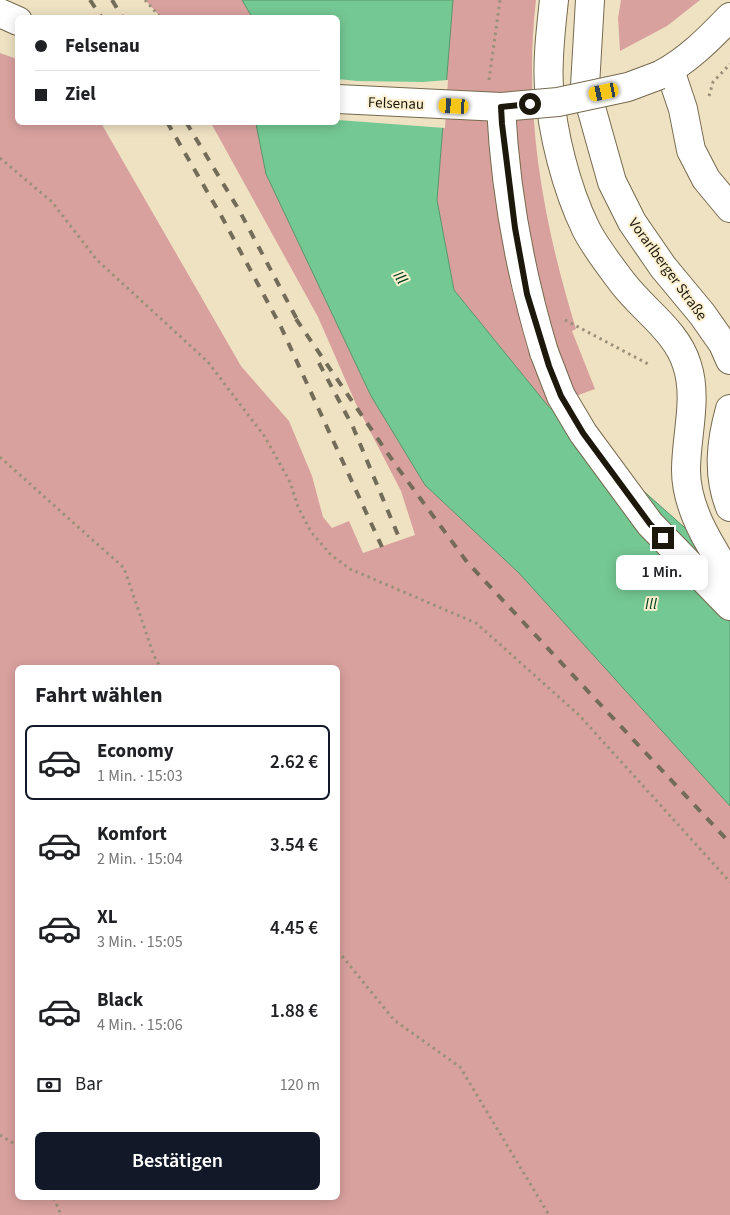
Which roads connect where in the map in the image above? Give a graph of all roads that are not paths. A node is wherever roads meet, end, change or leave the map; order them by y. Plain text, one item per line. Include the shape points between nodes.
1 (554, 0) edge
2 (590, 0) edge
3 (0, 12) edge
4 (730, 17) edge
5 (15, 20) edge
6 (665, 73) junction
7 (340, 99) edge
8 (501, 107) junction
9 (730, 208) edge
10 (671, 334) junction
11 (728, 350) edge
12 (692, 396) junction
13 (729, 416) edge
14 (730, 506) edge
15 (730, 577) edge
16 (730, 606) edge

1 - 10 main road via 549,86 559,149 573,197 587,230 620,280
2 - 11 main road, Vorarlberger Straße via 584,86 612,182 632,222 663,267
3 - 5 main road
4 - 6 main road, Felsenau via 703,45
6 - 8 main road, Felsenau, bridge via 628,87 558,102
6 - 9 main road via 683,109 692,150 706,179
7 - 8 main road, Felsenau, bridge
8 - 16 main road, bridge via 505,161 527,294 561,396 583,433 650,524
10 - 11 main road
10 - 12 main road via 687,364
11 - 12 main road
12 - 15 main road via 686,472 688,490 696,517
13 - 14 main road via 722,443 721,468

